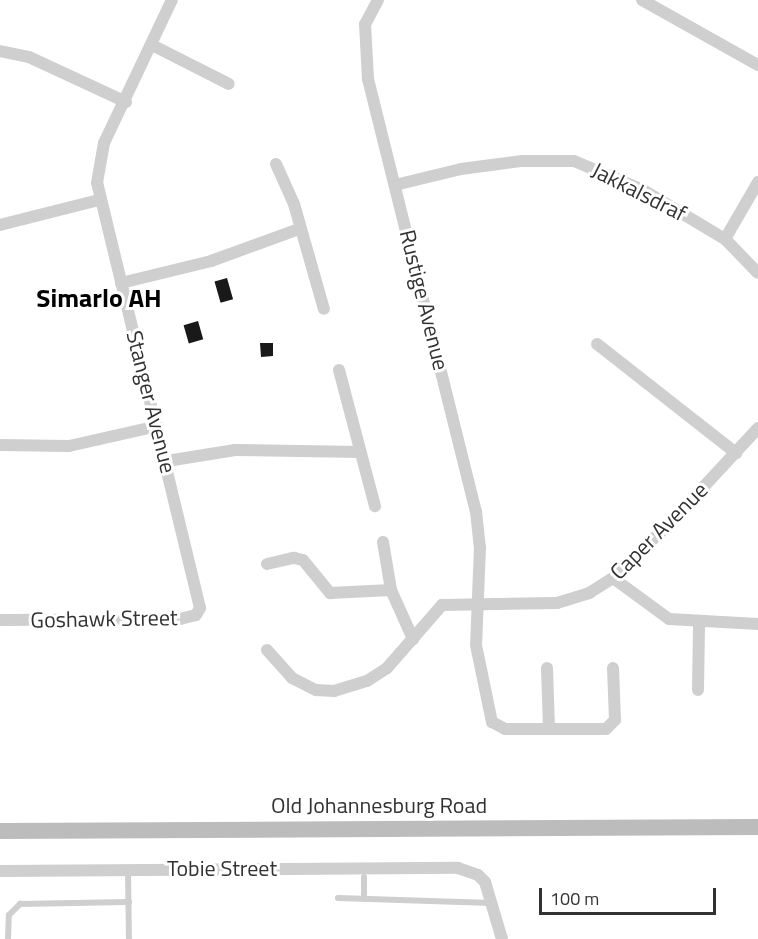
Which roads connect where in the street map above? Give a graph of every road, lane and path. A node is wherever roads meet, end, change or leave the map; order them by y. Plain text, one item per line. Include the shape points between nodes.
1 (172, 0) edge
2 (378, 0) edge
3 (642, 0) edge
4 (152, 45) junction
5 (0, 51) edge
6 (758, 65) edge
7 (229, 84) dead end
8 (126, 102) junction
9 (276, 164) dead end
10 (758, 182) edge
11 (395, 184) junction
12 (99, 200) junction
13 (0, 225) edge
14 (299, 229) junction
15 (724, 238) junction
16 (758, 273) edge
17 (121, 283) junction
18 (324, 309) dead end
19 (597, 344) dead end
20 (339, 370) dead end
21 (158, 426) junction
22 (758, 428) edge
23 (0, 445) edge
24 (360, 452) junction
25 (736, 453) junction
26 (167, 461) junction
27 (375, 506) dead end
28 (383, 542) dead end
29 (267, 564) dead end
30 (613, 578) junction
31 (391, 590) junction
32 (479, 604) junction
33 (201, 605) joint
34 (0, 620) edge
35 (699, 623) junction
36 (758, 624) edge
37 (413, 639) junction
38 (267, 650) dead end
39 (547, 668) dead end
40 (613, 668) dead end
41 (698, 690) dead end
42 (549, 728) junction
43 (758, 827) edge
44 (0, 831) edge
45 (128, 870) junction
46 (0, 871) edge
47 (364, 877) dead end
48 (338, 898) dead end
49 (364, 899) junction
50 (129, 902) junction
51 (493, 903) junction
52 (8, 939) edge
53 (129, 939) edge
54 (502, 939) edge

1 - 4 street, Stanger Avenue
2 - 11 street, Rustige Avenue via 367,18 363,38 368,79
3 - 6 street
4 - 7 street
4 - 8 street, Stanger Avenue
5 - 8 street via 29,57
8 - 12 street, Stanger Avenue via 100,155
9 - 14 street via 292,198
10 - 15 street
11 - 15 street, Jakkalsdraf via 522,161 574,161 643,190
11 - 32 street, Rustige Avenue via 476,511
12 - 13 street
12 - 17 street, Stanger Avenue
14 - 17 street via 211,261
14 - 18 street
15 - 16 street, Jakkalsdraf
17 - 21 street, Stanger Avenue
19 - 25 street
20 - 24 street
21 - 23 street via 69,446
21 - 26 street, Stanger Avenue
22 - 25 street, Caper Avenue
24 - 26 street via 235,450
24 - 27 street
25 - 30 street, Caper Avenue
26 - 33 street, Stanger Avenue
28 - 31 street
29 - 31 street via 298,558 308,564 330,592
30 - 32 street, Caper Avenue via 589,593 557,603
30 - 35 street via 658,614
31 - 37 street
32 - 37 street, Caper Avenue via 438,607
32 - 42 street, Rustige Avenue via 476,645 492,722 505,729
33 - 34 street, Goshawk Street via 196,615 180,619
35 - 36 street
35 - 41 street
37 - 38 street, Caper Avenue via 376,676 334,691 316,690 292,678
39 - 42 street
40 - 42 street, Rustige Avenue via 613,725 606,729
43 - 44 main road, Old Johannesburg Road
45 - 46 street, Tobie Street
45 - 50 lane
45 - 51 street, Tobie Street via 445,868 478,875
47 - 49 lane
48 - 49 lane
49 - 51 lane
50 - 52 lane via 20,904 9,915
50 - 53 lane
51 - 54 street, Tobie Street

